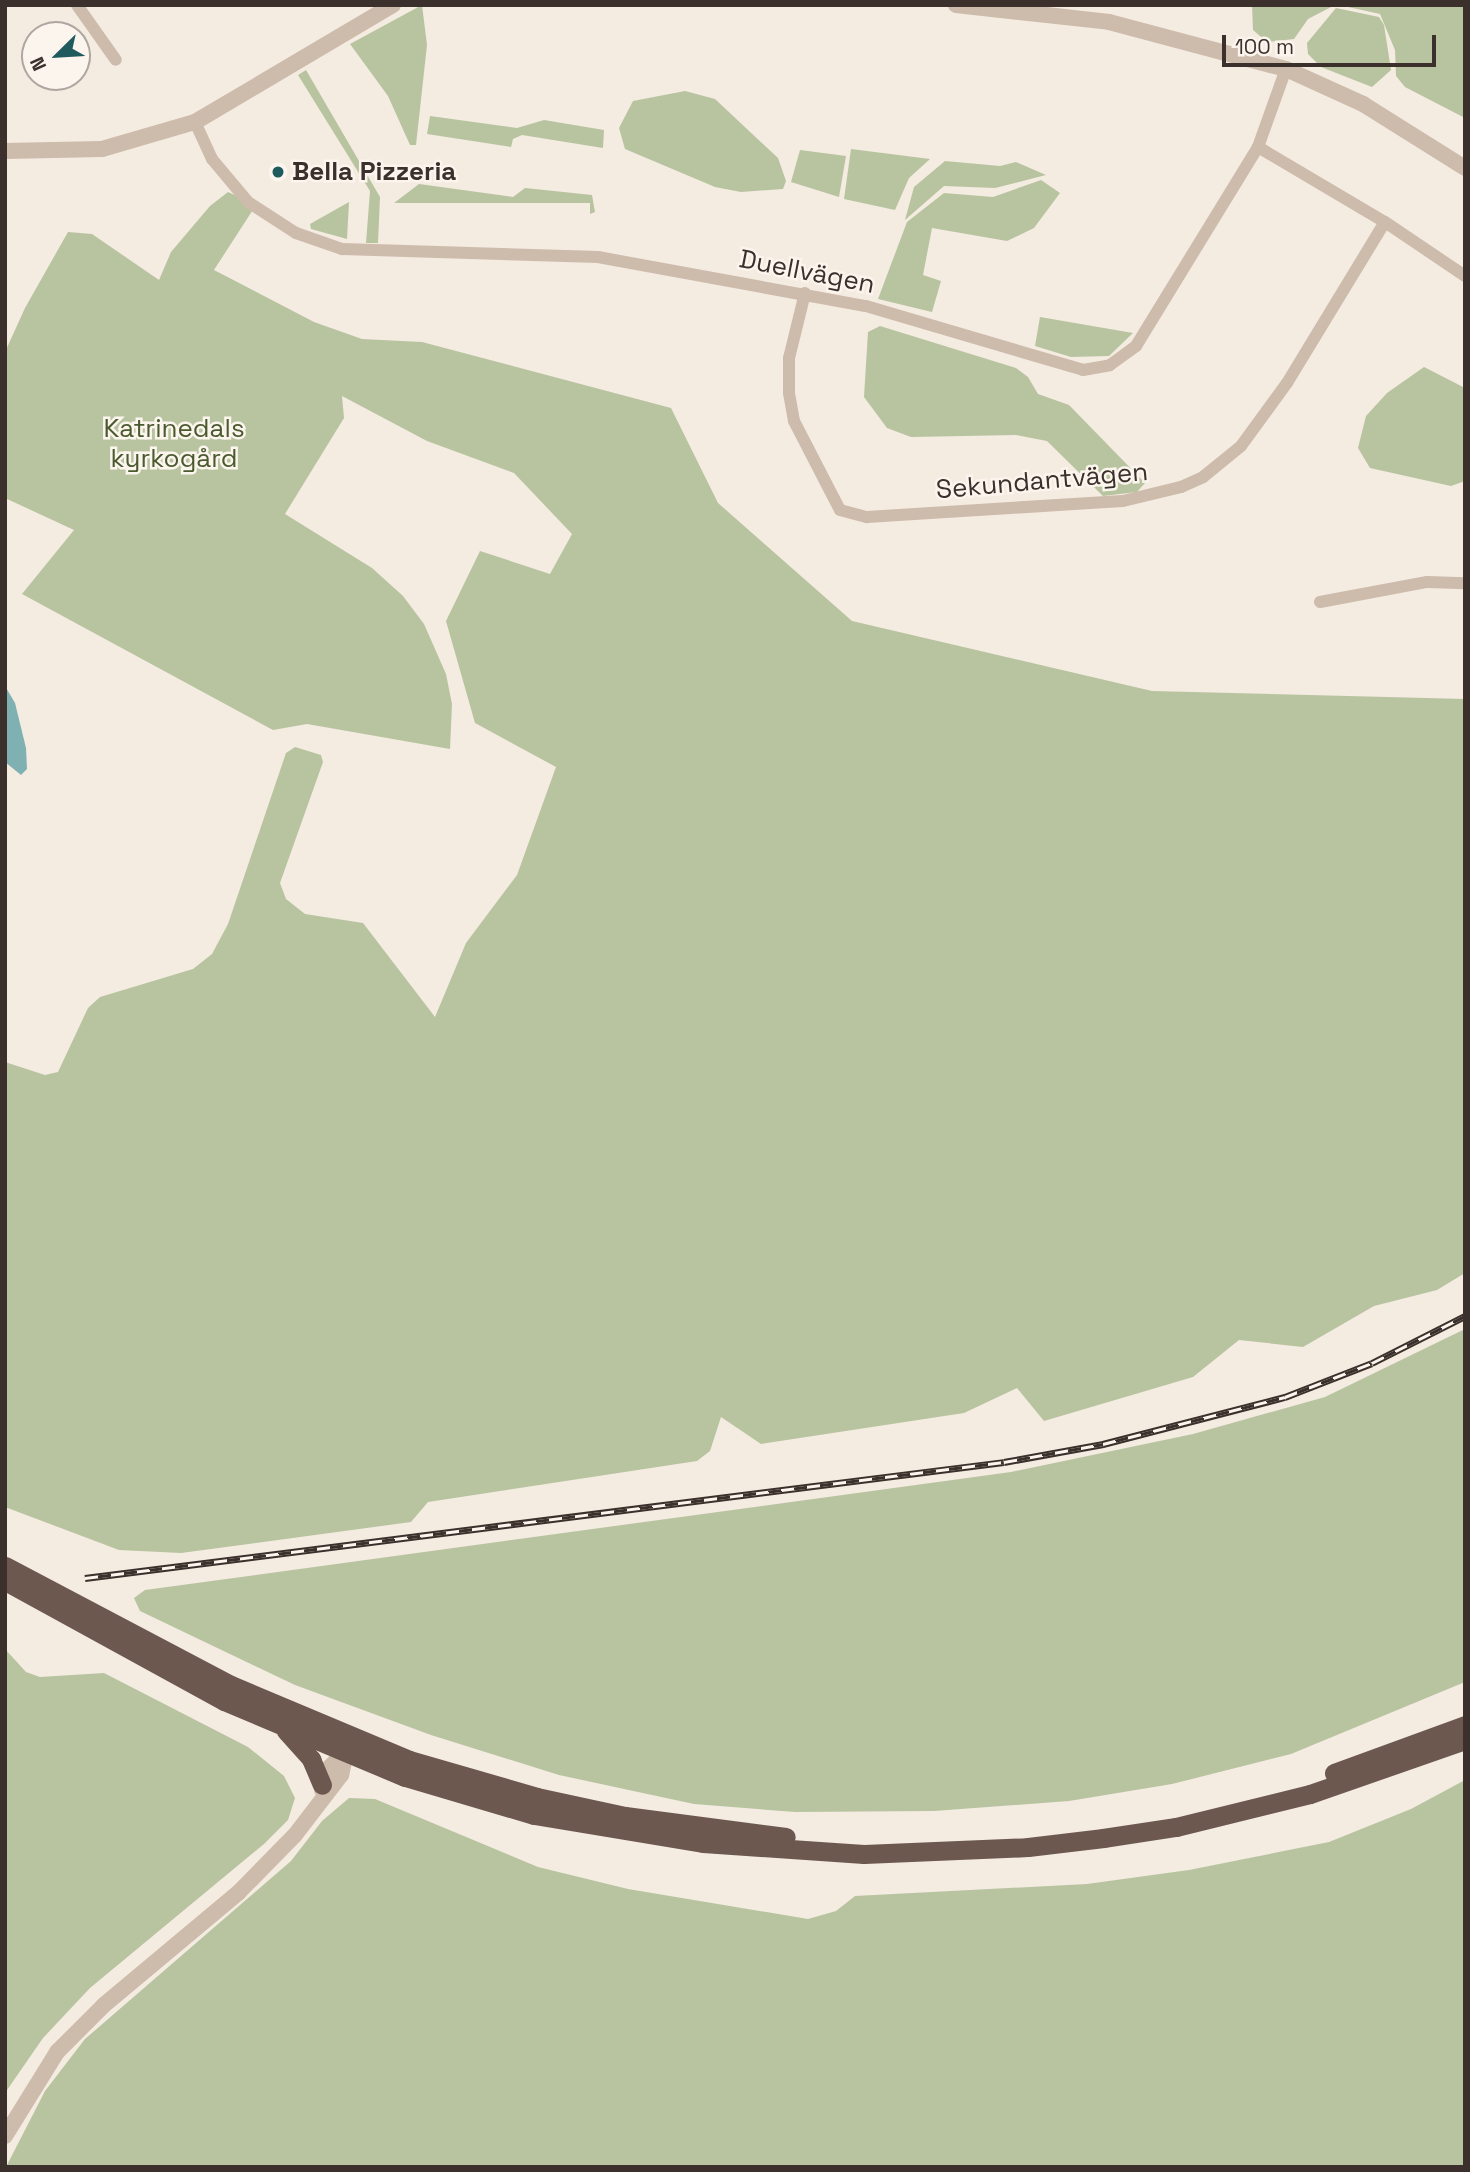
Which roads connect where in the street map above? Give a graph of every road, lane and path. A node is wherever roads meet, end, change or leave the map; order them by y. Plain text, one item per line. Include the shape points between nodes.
1 (77, 5) edge
2 (393, 5) edge
3 (956, 5) edge
4 (116, 60) dead end
5 (1286, 69) junction
6 (195, 122) junction
7 (1258, 147) junction
8 (5, 151) edge
9 (1465, 169) edge
10 (1385, 222) junction
11 (1465, 276) edge
12 (805, 293) junction
13 (1465, 583) edge
14 (1320, 602) dead end
15 (5, 1566) edge
16 (5, 1581) edge
17 (280, 1725) junction
18 (1465, 1725) edge
19 (1465, 1740) edge
20 (348, 1745) junction
21 (322, 1791) junction
22 (5, 2136) edge

1 - 4 street
2 - 6 street
3 - 5 street via 1109,22
5 - 7 street, Duellvägen
5 - 9 street via 1363,104
6 - 8 street via 102,149
6 - 12 street, Duellvägen via 212,159 248,202 296,233 342,249 568,254
7 - 10 street
7 - 12 street, Duellvägen via 1136,345 1120,360 1100,369 1070,368 906,317
10 - 11 street
10 - 12 street, Sekundantvägen via 1287,383 1241,446 1203,477 1123,501 867,517 840,510 794,421 789,393 789,358
13 - 14 street via 1427,582
15 - 20 highway via 162,1652
16 - 17 highway via 198,1688
17 - 20 highway
17 - 21 highway via 311,1759
18 - 20 highway via 1307,1782 1173,1814 1025,1835 865,1841 793,1838 625,1816
19 - 20 highway via 1310,1794 1176,1827 1028,1847 877,1854 703,1843 622,1832 462,1795
20 - 21 street via 341,1775
21 - 22 street via 295,1835 262,1870 112,1998 57,2052

